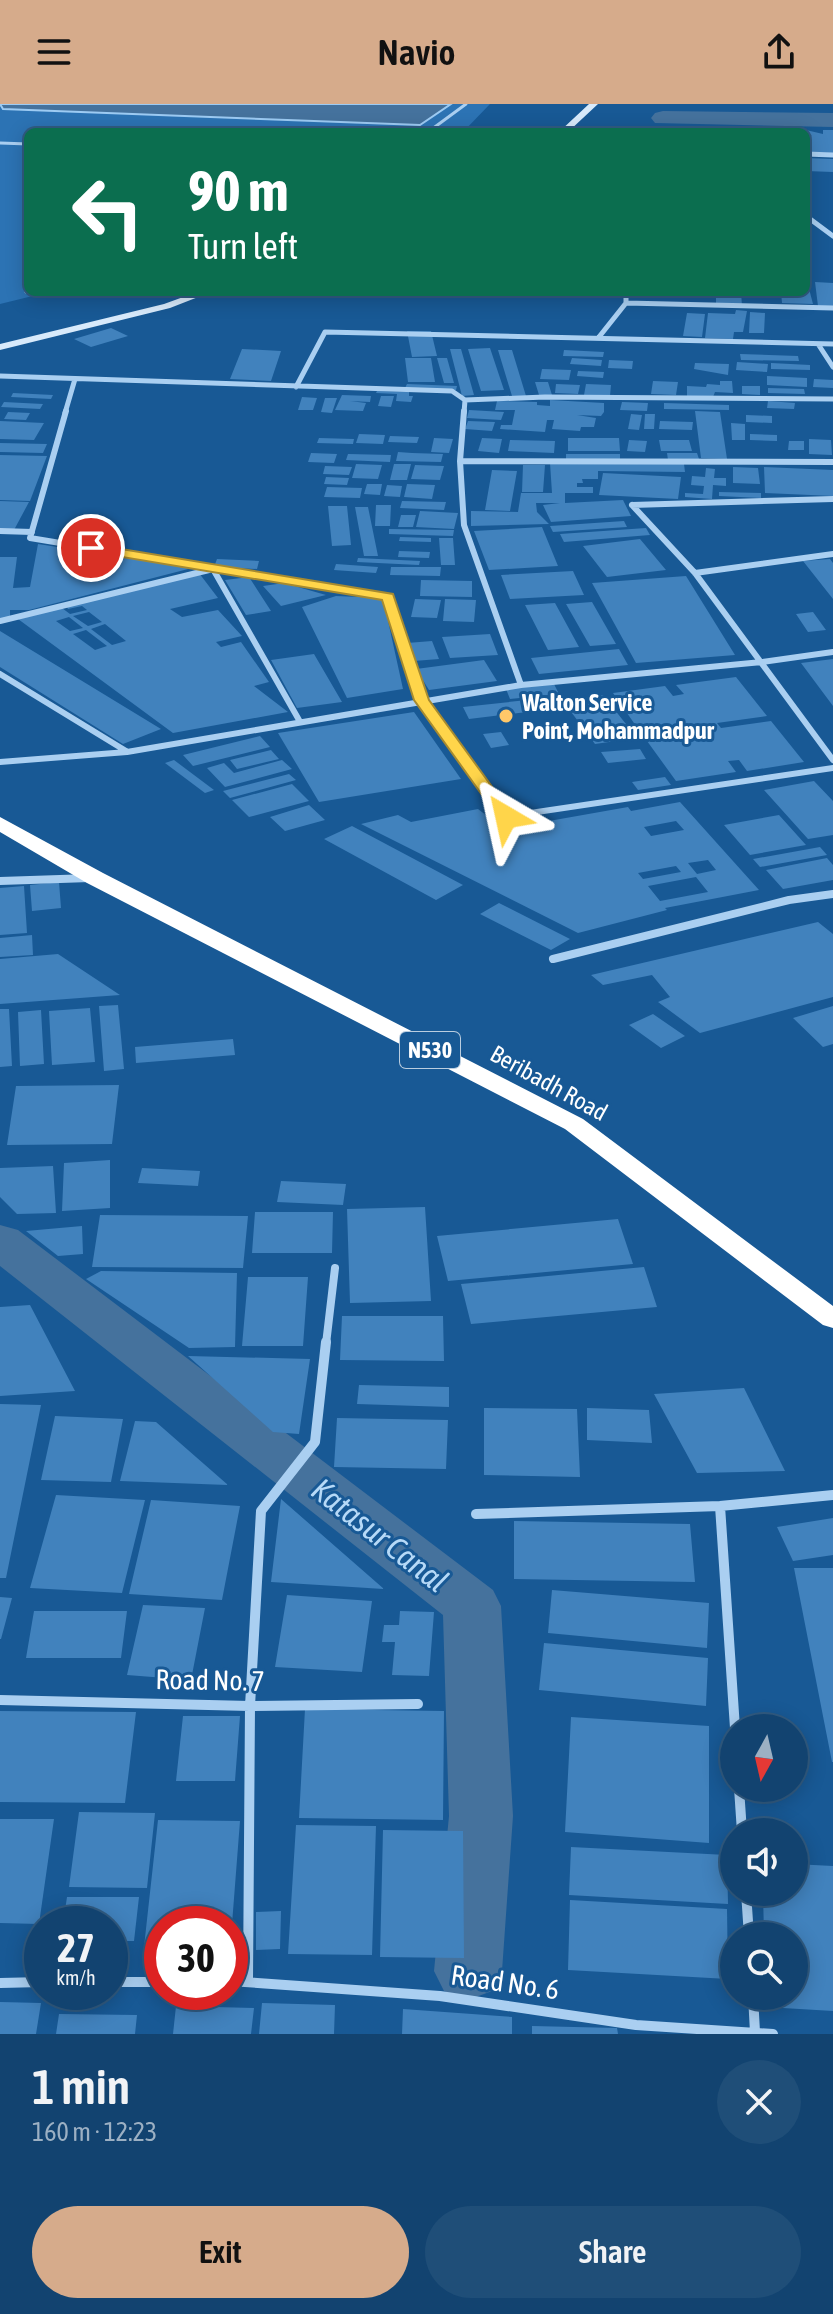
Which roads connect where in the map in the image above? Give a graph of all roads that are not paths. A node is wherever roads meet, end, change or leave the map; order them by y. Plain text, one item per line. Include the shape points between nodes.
1 (466, 104) edge
2 (594, 104) edge
3 (433, 128) edge
4 (567, 128) edge
5 (0, 143) edge
6 (24, 144) edge
7 (810, 154) edge
8 (833, 155) edge
9 (810, 219) edge
10 (833, 236) edge
11 (192, 296) edge
12 (626, 296) edge
13 (626, 303) junction
14 (833, 308) edge
15 (82, 328) junction
16 (599, 337) junction
17 (818, 344) junction
18 (833, 344) edge
19 (0, 347) edge
20 (0, 354) edge
21 (833, 367) edge
22 (0, 376) edge
23 (75, 379) junction
24 (296, 387) junction
25 (833, 399) edge
26 (465, 400) junction
27 (460, 461) junction
28 (833, 462) edge
29 (833, 499) edge
30 (0, 531) edge
31 (32, 532) junction
32 (833, 554) edge
33 (213, 569) junction
34 (695, 573) junction
35 (0, 621) edge
36 (833, 652) edge
37 (762, 662) junction
38 (0, 674) edge
39 (521, 685) junction
40 (421, 700) junction
41 (299, 720) junction
42 (127, 752) junction
43 (833, 760) edge
44 (0, 762) edge
45 (833, 768) edge
46 (0, 823) edge
47 (95, 878) junction
48 (0, 881) edge
49 (833, 894) edge
50 (553, 959) dead end
51 (335, 1268) dead end
52 (833, 1319) edge
53 (833, 1495) edge
54 (720, 1506) junction
55 (476, 1514) dead end
56 (0, 1700) edge
57 (418, 1704) dead end
58 (250, 1706) junction
59 (734, 1714) edge
60 (248, 1981) joint
61 (24, 1982) edge
62 (0, 1983) edge
63 (754, 2010) edge
64 (755, 2032) edge
65 (773, 2034) edge

1 - 3 lane
2 - 4 main road
5 - 6 lane
7 - 8 street
9 - 10 street
11 - 15 main road
12 - 13 street
13 - 14 street
13 - 16 street
15 - 19 main road
15 - 20 main road
16 - 17 street
16 - 24 street via 325,332
17 - 18 street
17 - 21 street
22 - 23 street
23 - 24 street
23 - 31 street
24 - 26 street via 452,391
25 - 26 street
26 - 27 street
27 - 28 street
27 - 39 street via 464,525
29 - 34 street via 632,505
30 - 31 street
31 - 33 street via 30,538
32 - 34 street
33 - 35 street
33 - 40 street via 388,597
33 - 41 street
34 - 37 street
36 - 37 street
37 - 39 street
37 - 43 street
38 - 42 street
39 - 40 street
40 - 41 street
40 - 45 street via 506,817
41 - 42 street
42 - 44 street
46 - 47 highway, Beribadh Road / N530
47 - 48 street
47 - 52 highway, Beribadh Road / N530 via 574,1124
49 - 50 street via 789,900
51 - 58 street via 315,1442 261,1511
53 - 54 street
54 - 55 street
54 - 59 street
56 - 58 street, Road No. 7
57 - 58 street, Road No. 7
58 - 60 street
60 - 64 street, Road No. 6 via 440,1996 636,2025
61 - 62 street
63 - 64 street
64 - 65 street, Road No. 6

